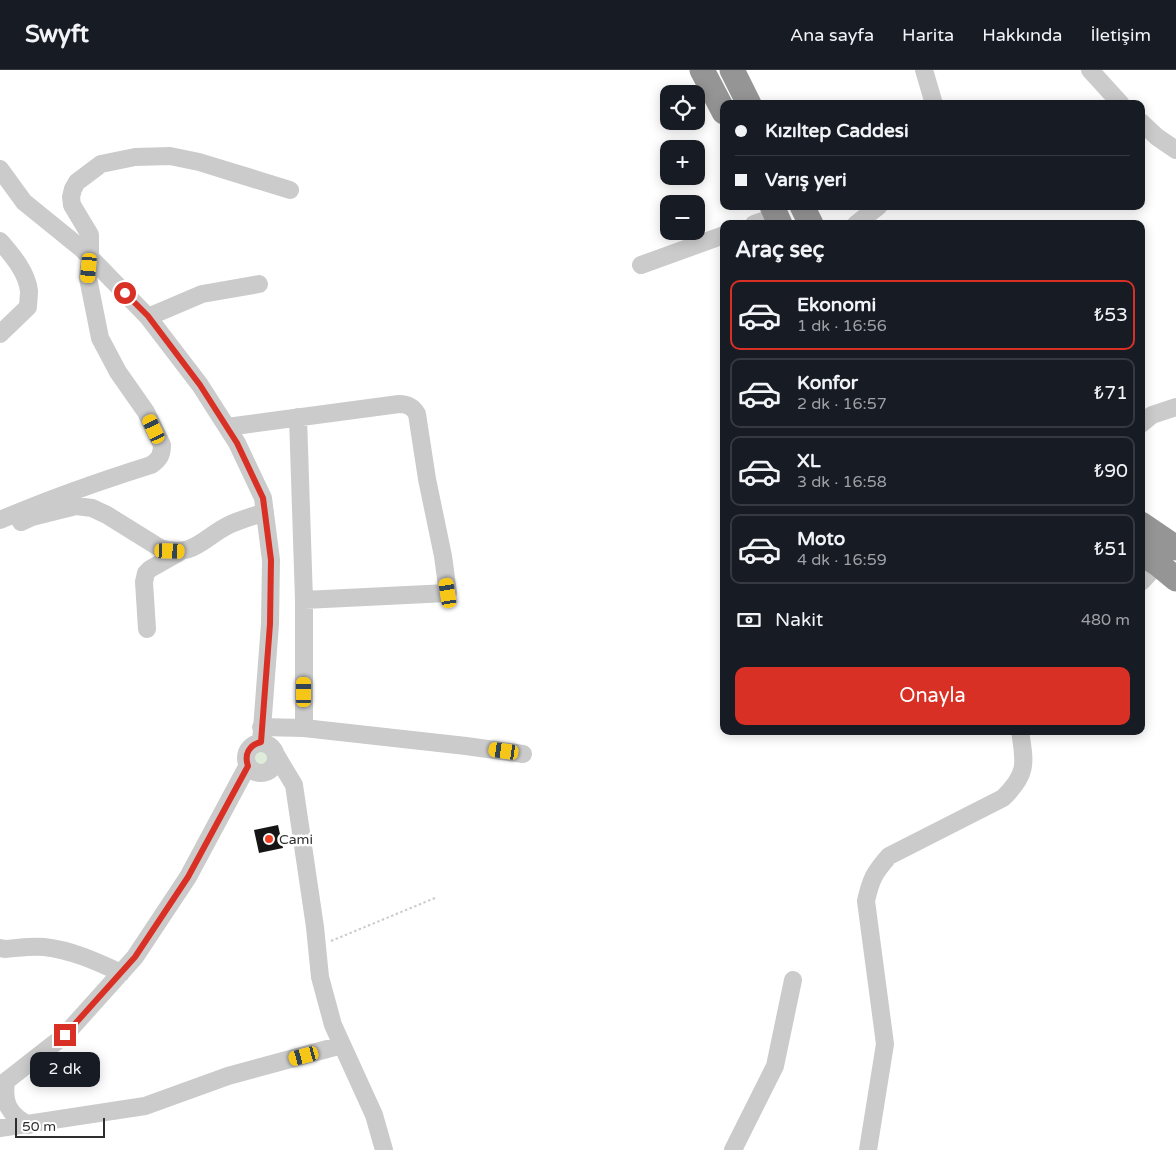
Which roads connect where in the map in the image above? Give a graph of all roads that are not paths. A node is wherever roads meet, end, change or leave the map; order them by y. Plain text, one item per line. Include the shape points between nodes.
1 (702, 70) edge
2 (732, 70) edge
3 (924, 70) edge
4 (1090, 70) edge
5 (748, 100) edge
6 (933, 100) edge
7 (1116, 100) edge
8 (720, 104) edge
9 (1145, 126) edge
10 (1176, 150) edge
11 (0, 169) edge
12 (290, 190) dead end
13 (874, 210) edge
14 (861, 220) edge
15 (720, 236) edge
16 (0, 241) edge
17 (90, 257) junction
18 (641, 265) dead end
19 (260, 284) dead end
20 (148, 316) junction
21 (0, 334) edge
22 (1176, 407) edge
23 (298, 418) junction
24 (1145, 421) edge
25 (227, 427) junction
26 (265, 512) junction
27 (4, 516) edge
28 (1145, 531) edge
29 (0, 532) edge
30 (180, 552) junction
31 (1163, 561) edge
32 (1145, 578) edge
33 (304, 600) junction
34 (147, 629) dead end
35 (304, 728) junction
36 (261, 735) junction
37 (1021, 735) edge
38 (276, 754) junction
39 (524, 754) dead end
40 (248, 766) junction
41 (0, 948) edge
42 (121, 973) junction
43 (793, 980) dead end
44 (342, 1045) junction
45 (3, 1084) edge
46 (29, 1125) junction
47 (0, 1128) edge
48 (384, 1150) edge
49 (733, 1150) edge
50 (868, 1150) edge

1 - 8 highway
2 - 5 highway
3 - 6 street
4 - 7 street
9 - 10 street
11 - 17 street via 24,202
12 - 17 street via 170,156 135,157 101,164 77,182 71,197 72,205 90,235
13 - 14 street
15 - 18 street
16 - 21 street via 26,278 29,293 28,307
17 - 20 street
17 - 27 street via 88,278 100,338 118,372 146,412 162,451 151,464
19 - 20 street via 202,294
20 - 25 street
22 - 24 street
23 - 25 street
23 - 33 street
23 - 33 street via 399,404 415,410 448,593
25 - 26 street via 263,498
26 - 30 street via 230,524
26 - 36 street via 271,560 270,624
28 - 31 highway
29 - 30 street via 32,517 76,506 92,508 160,548
30 - 34 street via 146,573
31 - 32 street
33 - 35 street
35 - 36 street
35 - 39 street
36 - 38 street
36 - 40 street via 248,750
37 - 50 street via 1024,760 1014,788 1003,798 890,856 870,884 866,901 885,1044
38 - 40 street via 275,765 267,772 256,772
38 - 44 street via 294,785 320,977
40 - 42 street via 188,877
41 - 42 street via 43,947 69,952
42 - 45 street via 65,1035
43 - 49 street via 775,1066
44 - 46 street via 228,1076 145,1106
44 - 48 street via 374,1115
45 - 46 street via 11,1112
46 - 47 street

